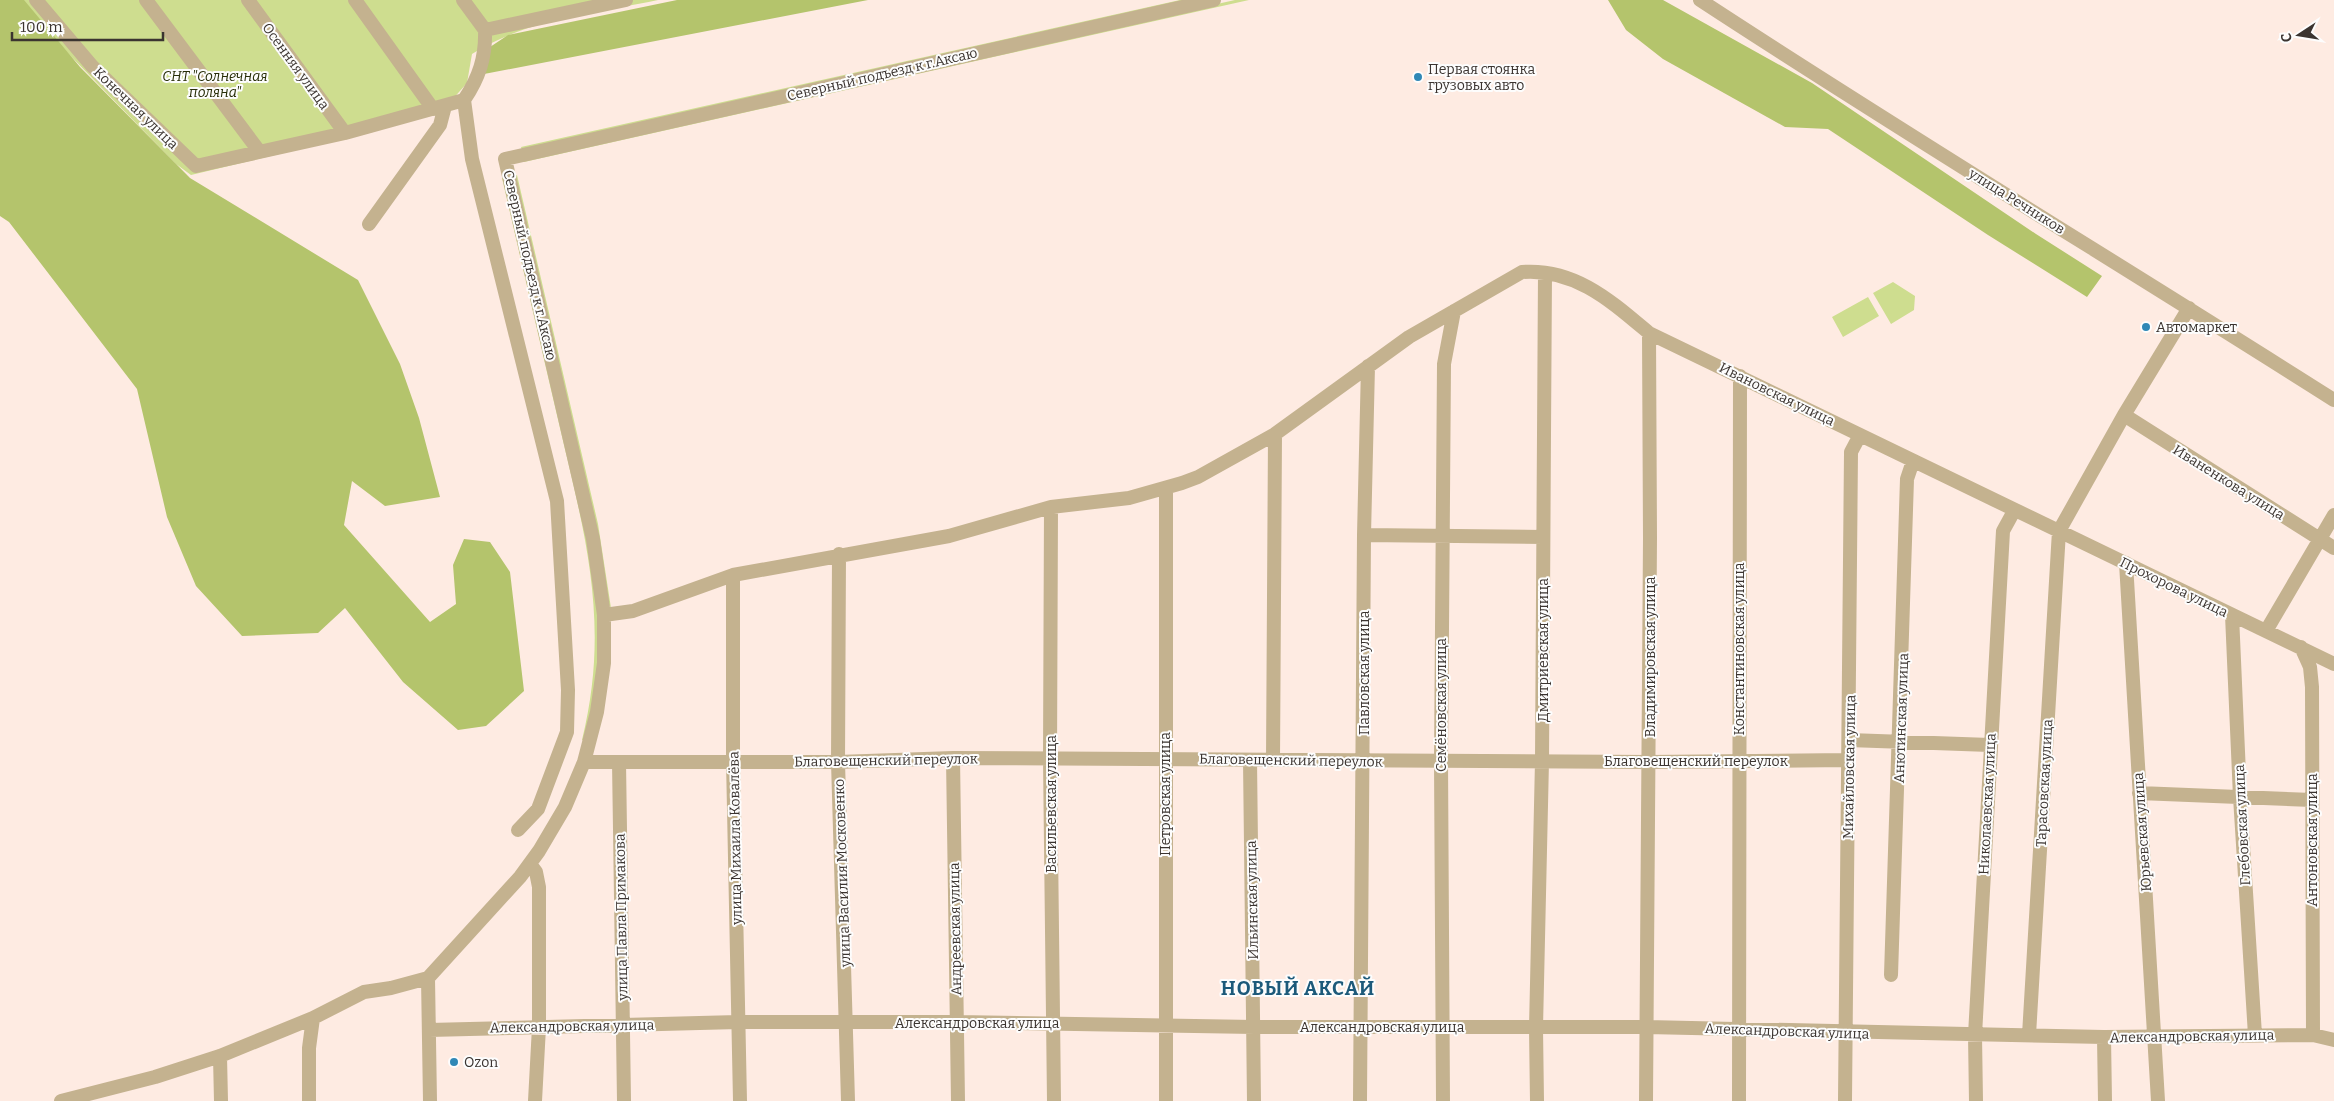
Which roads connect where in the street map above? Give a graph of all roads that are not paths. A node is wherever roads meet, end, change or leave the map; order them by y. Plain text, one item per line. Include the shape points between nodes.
1 (36, 0) edge
2 (146, 0) edge
3 (248, 0) edge
4 (355, 0) edge
5 (463, 0) edge
6 (626, 0) edge
7 (1214, 0) edge
8 (1700, 0) edge
9 (485, 30) junction
10 (464, 100) junction
11 (439, 107) junction
12 (345, 133) junction
13 (259, 151) junction
14 (369, 224) dead end
15 (1545, 273) junction
16 (2188, 308) junction
17 (1454, 311) junction
18 (1649, 333) junction
19 (1368, 366) junction
20 (1740, 376) junction
21 (2334, 400) edge
22 (2124, 415) junction
23 (1275, 434) junction
24 (1860, 435) junction
25 (1913, 461) junction
26 (1166, 488) junction
27 (1051, 507) junction
28 (2014, 511) junction
29 (2334, 515) edge
30 (2059, 531) junction
31 (1364, 535) junction
32 (1443, 535) junction
33 (1543, 537) junction
34 (2320, 539) junction
35 (2334, 548) edge
36 (839, 554) junction
37 (2126, 563) junction
38 (734, 575) junction
39 (604, 615) junction
40 (2232, 615) junction
41 (2266, 631) junction
42 (2301, 647) junction
43 (2334, 664) edge
44 (1849, 740) junction
45 (1900, 742) junction
46 (1990, 745) junction
47 (953, 758) junction
48 (1165, 758) junction
49 (1050, 759) junction
50 (1250, 760) junction
51 (1273, 760) junction
52 (1848, 760) junction
53 (733, 761) junction
54 (1364, 761) junction
55 (1441, 761) junction
56 (584, 762) junction
57 (618, 762) junction
58 (838, 762) junction
59 (1542, 762) junction
60 (1649, 762) junction
61 (1738, 762) junction
62 (2139, 793) junction
63 (2240, 797) junction
64 (2312, 800) junction
65 (518, 830) dead end
66 (530, 864) junction
67 (1891, 975) dead end
68 (428, 978) junction
69 (313, 1018) junction
70 (738, 1022) junction
71 (957, 1022) junction
72 (1052, 1023) junction
73 (847, 1024) junction
74 (623, 1025) junction
75 (1165, 1025) junction
76 (1362, 1026) junction
77 (538, 1027) junction
78 (1254, 1027) junction
79 (1442, 1027) junction
80 (1647, 1027) junction
81 (1536, 1028) junction
82 (1739, 1029) junction
83 (429, 1030) junction
84 (1846, 1033) junction
85 (1975, 1035) junction
86 (2029, 1035) junction
87 (2255, 1035) junction
88 (2313, 1035) junction
89 (2154, 1036) junction
90 (2104, 1037) junction
91 (2334, 1040) edge
92 (220, 1056) junction
93 (61, 1101) edge
94 (221, 1101) edge
95 (309, 1101) edge
96 (430, 1101) edge
97 (535, 1101) edge
98 (624, 1101) edge
99 (740, 1101) edge
100 (848, 1101) edge
101 (958, 1101) edge
102 (1054, 1101) edge
103 (1166, 1101) edge
104 (1254, 1101) edge
105 (1360, 1101) edge
106 (1443, 1101) edge
107 (1537, 1101) edge
108 (1646, 1101) edge
109 (1739, 1101) edge
110 (1845, 1101) edge
111 (1976, 1101) edge
112 (2105, 1101) edge
113 (2158, 1101) edge

1 - 13 street, Конечная улица via 92,66 196,166
2 - 13 street
3 - 12 street, Осенняя улица
4 - 11 street
5 - 9 street
6 - 9 street
7 - 39 street, Северный подъезд к г.Аксаю via 505,159 593,539
8 - 16 street, улица Речников via 1851,99
9 - 10 street via 484,58 475,83
10 - 11 street
10 - 65 street via 472,159 557,501 568,690 567,732 538,809
11 - 12 street
11 - 14 street via 440,125
12 - 13 street
15 - 17 street, Ивановская улица via 1522,272
15 - 18 street, Ивановская улица via 1571,280 1604,295
15 - 33 street, Дмитриевская улица
16 - 21 street, улица Речников
16 - 22 street
17 - 19 street, Ивановская улица
17 - 32 street, Семёновская улица via 1444,364
18 - 20 street, Ивановская улица
18 - 60 street, Владимировская улица
19 - 23 street, Ивановская улица
19 - 31 street, Павловская улица
20 - 24 street, Ивановская улица
20 - 61 street, Константиновская улица
22 - 30 street
22 - 34 street, Иваненкова улица
23 - 26 street, Ивановская улица via 1198,477
23 - 51 street
24 - 25 street, Ивановская улица
24 - 44 street, Михайловская улица via 1851,452
25 - 28 street, Ивановская улица
25 - 45 street, Анютинская улица via 1907,479
26 - 27 street, Ивановская улица via 1128,498
26 - 48 street, Петровская улица
27 - 36 street, Ивановская улица via 949,536
27 - 49 street, Васильевская улица
28 - 30 street, Прохорова улица
28 - 46 street, Николаевская улица via 2003,531
29 - 34 street
30 - 37 street, Прохорова улица
30 - 86 street, Тарасовская улица
31 - 32 street
31 - 54 street, Павловская улица
32 - 33 street
32 - 55 street, Семёновская улица
33 - 59 street, Дмитриевская улица
34 - 35 street, Иваненкова улица
34 - 41 street
36 - 38 street, Ивановская улица
36 - 58 street, улица Василия Московенко
37 - 40 street, Прохорова улица
37 - 62 street, Юрьевская улица
38 - 39 street, Ивановская улица via 633,611
38 - 53 street, улица Михаила Ковалёва
39 - 56 street, Северный подъезд к г.Аксаю via 601,688
40 - 41 street, Прохорова улица
40 - 63 street, Глебовская улица
41 - 42 street, Прохорова улица
42 - 43 street, Прохорова улица
42 - 64 street, Антоновская улица via 2310,667 2312,687
44 - 45 street
44 - 52 street, Михайловская улица
45 - 46 street
45 - 67 street, Анютинская улица
46 - 85 street, Николаевская улица
47 - 49 street, Благовещенский переулок
47 - 58 street, Благовещенский переулок
47 - 71 street, Андреевская улица
48 - 49 street, Благовещенский переулок
48 - 50 street, Благовещенский переулок
48 - 75 street, Петровская улица
49 - 72 street, Васильевская улица
50 - 51 street, Благовещенский переулок
50 - 78 street, Ильинская улица
51 - 54 street, Благовещенский переулок
52 - 61 street, Благовещенский переулок
52 - 84 street, Михайловская улица
53 - 57 street, Благовещенский переулок
53 - 58 street, Благовещенский переулок
53 - 70 street, улица Михаила Ковалёва
54 - 55 street, Благовещенский переулок
54 - 76 street, Павловская улица
55 - 59 street, Благовещенский переулок
55 - 79 street, Семёновская улица
56 - 57 street, Благовещенский переулок
56 - 66 street, Северный подъезд к г.Аксаю via 565,807
57 - 74 street, улица Павла Примакова
58 - 73 street, улица Василия Московенко
59 - 60 street, Благовещенский переулок
59 - 81 street, Дмитриевская улица
60 - 61 street, Благовещенский переулок
60 - 80 street, Владимировская улица
61 - 82 street, Константиновская улица
62 - 63 street
62 - 89 street, Юрьевская улица
63 - 64 street
63 - 87 street, Глебовская улица
64 - 88 street, Антоновская улица
66 - 68 street, Северный подъезд к г.Аксаю
66 - 77 street via 536,872 539,887
68 - 69 street via 364,992
68 - 83 street
69 - 92 street
69 - 95 street via 309,1048
70 - 73 street, Александровская улица
70 - 74 street, Александровская улица
70 - 99 street, улица Михаила Ковалёва
71 - 72 street, Александровская улица
71 - 73 street, Александровская улица
71 - 101 street, Андреевская улица
72 - 75 street, Александровская улица
72 - 102 street, Васильевская улица
73 - 100 street, улица Василия Московенко
74 - 77 street, Александровская улица
74 - 98 street, улица Павла Примакова
75 - 78 street, Александровская улица
75 - 103 street, Петровская улица
76 - 78 street, Александровская улица
76 - 79 street, Александровская улица
76 - 105 street, Павловская улица
77 - 83 street, Александровская улица
77 - 97 street
78 - 104 street, Ильинская улица
79 - 81 street, Александровская улица
79 - 106 street, Семёновская улица
80 - 81 street, Александровская улица
80 - 82 street, Александровская улица
80 - 108 street, Владимировская улица
81 - 107 street, Дмитриевская улица
82 - 84 street, Александровская улица
82 - 109 street, Константиновская улица
83 - 96 street
84 - 85 street, Александровская улица
84 - 110 street, Михайловская улица
85 - 86 street, Александровская улица
85 - 111 street, Николаевская улица
86 - 90 street, Александровская улица
87 - 88 street, Александровская улица
87 - 89 street, Александровская улица
88 - 91 street, Александровская улица
89 - 90 street, Александровская улица
89 - 113 street, Юрьевская улица
90 - 112 street
92 - 93 street via 155,1077
92 - 94 street

